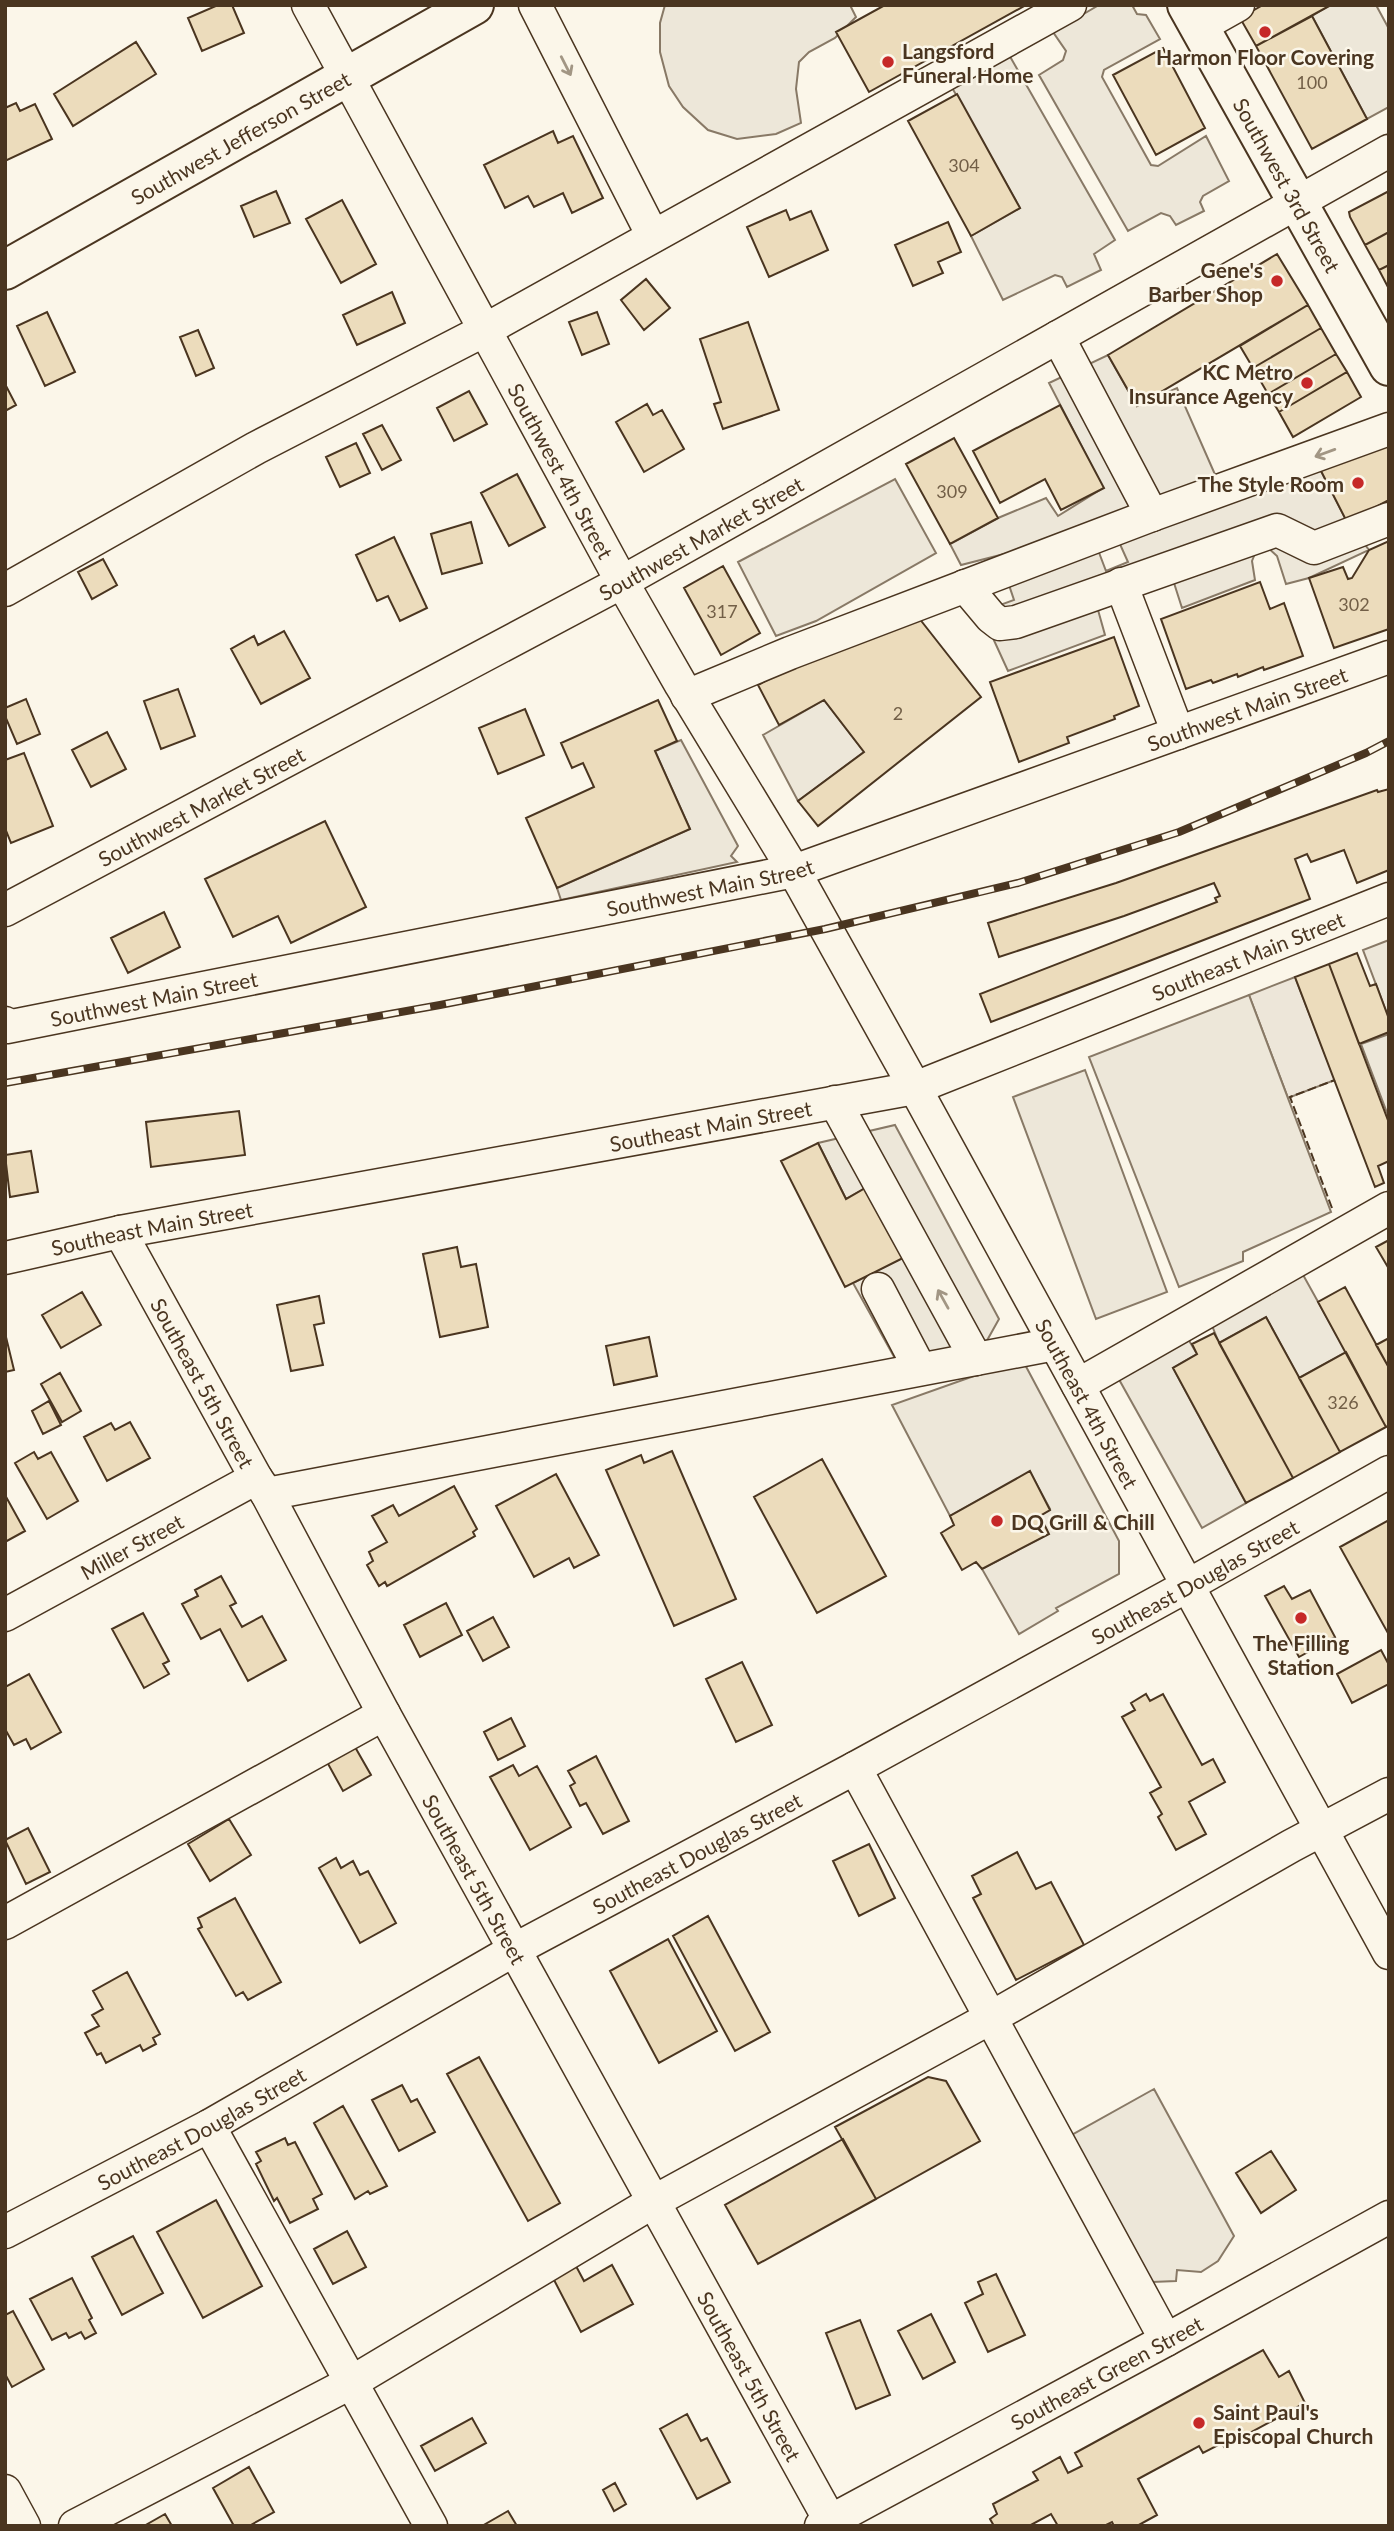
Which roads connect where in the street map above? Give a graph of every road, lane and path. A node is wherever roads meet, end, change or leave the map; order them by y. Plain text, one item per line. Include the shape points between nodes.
1 (308, 5) edge
2 (474, 5) edge
3 (535, 5) edge
4 (1070, 5) edge
5 (1238, 5) edge
6 (1193, 16) edge
7 (347, 76) junction
8 (1389, 151) edge
9 (1296, 202) junction
10 (653, 236) junction
11 (5, 270) edge
12 (485, 330) junction
13 (1058, 337) junction
14 (1389, 366) edge
15 (1389, 429) edge
16 (1152, 515) junction
17 (1389, 519) edge
18 (622, 582) junction
19 (1121, 584) junction
20 (965, 586) junction
21 (5, 590) edge
22 (1389, 657) edge
23 (687, 696) junction
24 (1178, 733) junction
25 (794, 871) junction
26 (1389, 899) edge
27 (5, 910) edge
28 (825, 929) joint
29 (6, 1025) edge
30 (915, 1088) junction
31 (835, 1102) junction
32 (1389, 1208) edge
33 (120, 1232) junction
34 (5, 1258) edge
35 (878, 1289) dead end
36 (1055, 1344) junction
37 (976, 1359) junction
38 (920, 1369) junction
39 (1078, 1385) junction
40 (1389, 1472) edge
41 (261, 1486) junction
42 (1187, 1586) junction
43 (5, 1615) edge
44 (384, 1714) junction
45 (855, 1768) junction
46 (1389, 1794) edge
47 (1321, 1830) junction
48 (5, 1923) edge
49 (514, 1950) junction
50 (1389, 1953) edge
51 (992, 2017) junction
52 (209, 2126) junction
53 (653, 2202) junction
54 (1389, 2217) edge
55 (5, 2232) edge
56 (1166, 2340) junction
57 (352, 2382) junction
58 (5, 2491) edge
59 (828, 2524) edge
60 (24, 2526) edge
61 (75, 2526) edge
62 (431, 2526) edge

1 - 7 street, Southwest 4th Street
2 - 7 main road, Southwest Jefferson Street
3 -> 10 street
4 - 10 street
5 - 6 street
6 - 9 main road, Southwest 3rd Street
7 - 11 main road, Southwest Jefferson Street
7 - 12 street, Southwest 4th Street
8 - 9 street, Southwest Market Street
9 - 13 street, Southwest Market Street
9 - 14 main road, Southwest 3rd Street
10 - 12 street
12 - 18 street, Southwest 4th Street
12 - 21 street via 256,449
13 - 16 street
13 - 18 street, Southwest Market Street
15 -> 16 street
16 - 20 street
17 - 19 street via 1314,548 1277,530
18 - 23 street, Southwest 4th Street
18 - 27 street, Southwest Market Street
19 - 20 street via 1000,624
19 - 24 street
20 - 23 street
22 - 24 street, Southwest Main Street
23 - 25 street, Southwest 4th Street
24 - 25 street, Southwest Main Street
25 - 28 street, Southwest 4th Street
25 - 29 street, Southwest Main Street
26 - 30 street, Southeast Main Street
28 - 30 street, Southeast 4th Street
30 - 31 street, Southeast Main Street
30 - 36 street, Southeast 4th Street
31 - 33 street, Southeast Main Street
37 -> 31 street
32 - 39 street
33 - 34 street, Southeast Main Street
33 - 41 street, Southeast 5th Street
35 - 38 street
36 - 37 street, Miller Street
36 - 39 street, Southeast 4th Street
37 - 38 street, Miller Street
38 - 41 street, Miller Street
39 - 42 street, Southeast 4th Street
40 - 42 street, Southeast Douglas Street
41 - 43 street, Miller Street
41 - 44 street, Southeast 5th Street
42 - 45 street, Southeast Douglas Street
42 - 47 street, Southeast 4th Street
44 - 48 street
44 - 49 street, Southeast 5th Street
45 - 49 street, Southeast Douglas Street
45 - 51 street
46 - 47 street
47 - 50 street, Southeast 4th Street
47 - 51 street
49 - 52 street, Southeast Douglas Street
49 - 53 street, Southeast 5th Street
51 - 53 street
51 - 56 street
52 - 55 street, Southeast Douglas Street
52 - 57 street
53 - 57 street
53 - 59 street, Southeast 5th Street
54 - 56 street, Southeast Green Street
56 - 59 street, Southeast Green Street
57 - 61 street
57 - 62 street
58 - 60 street

